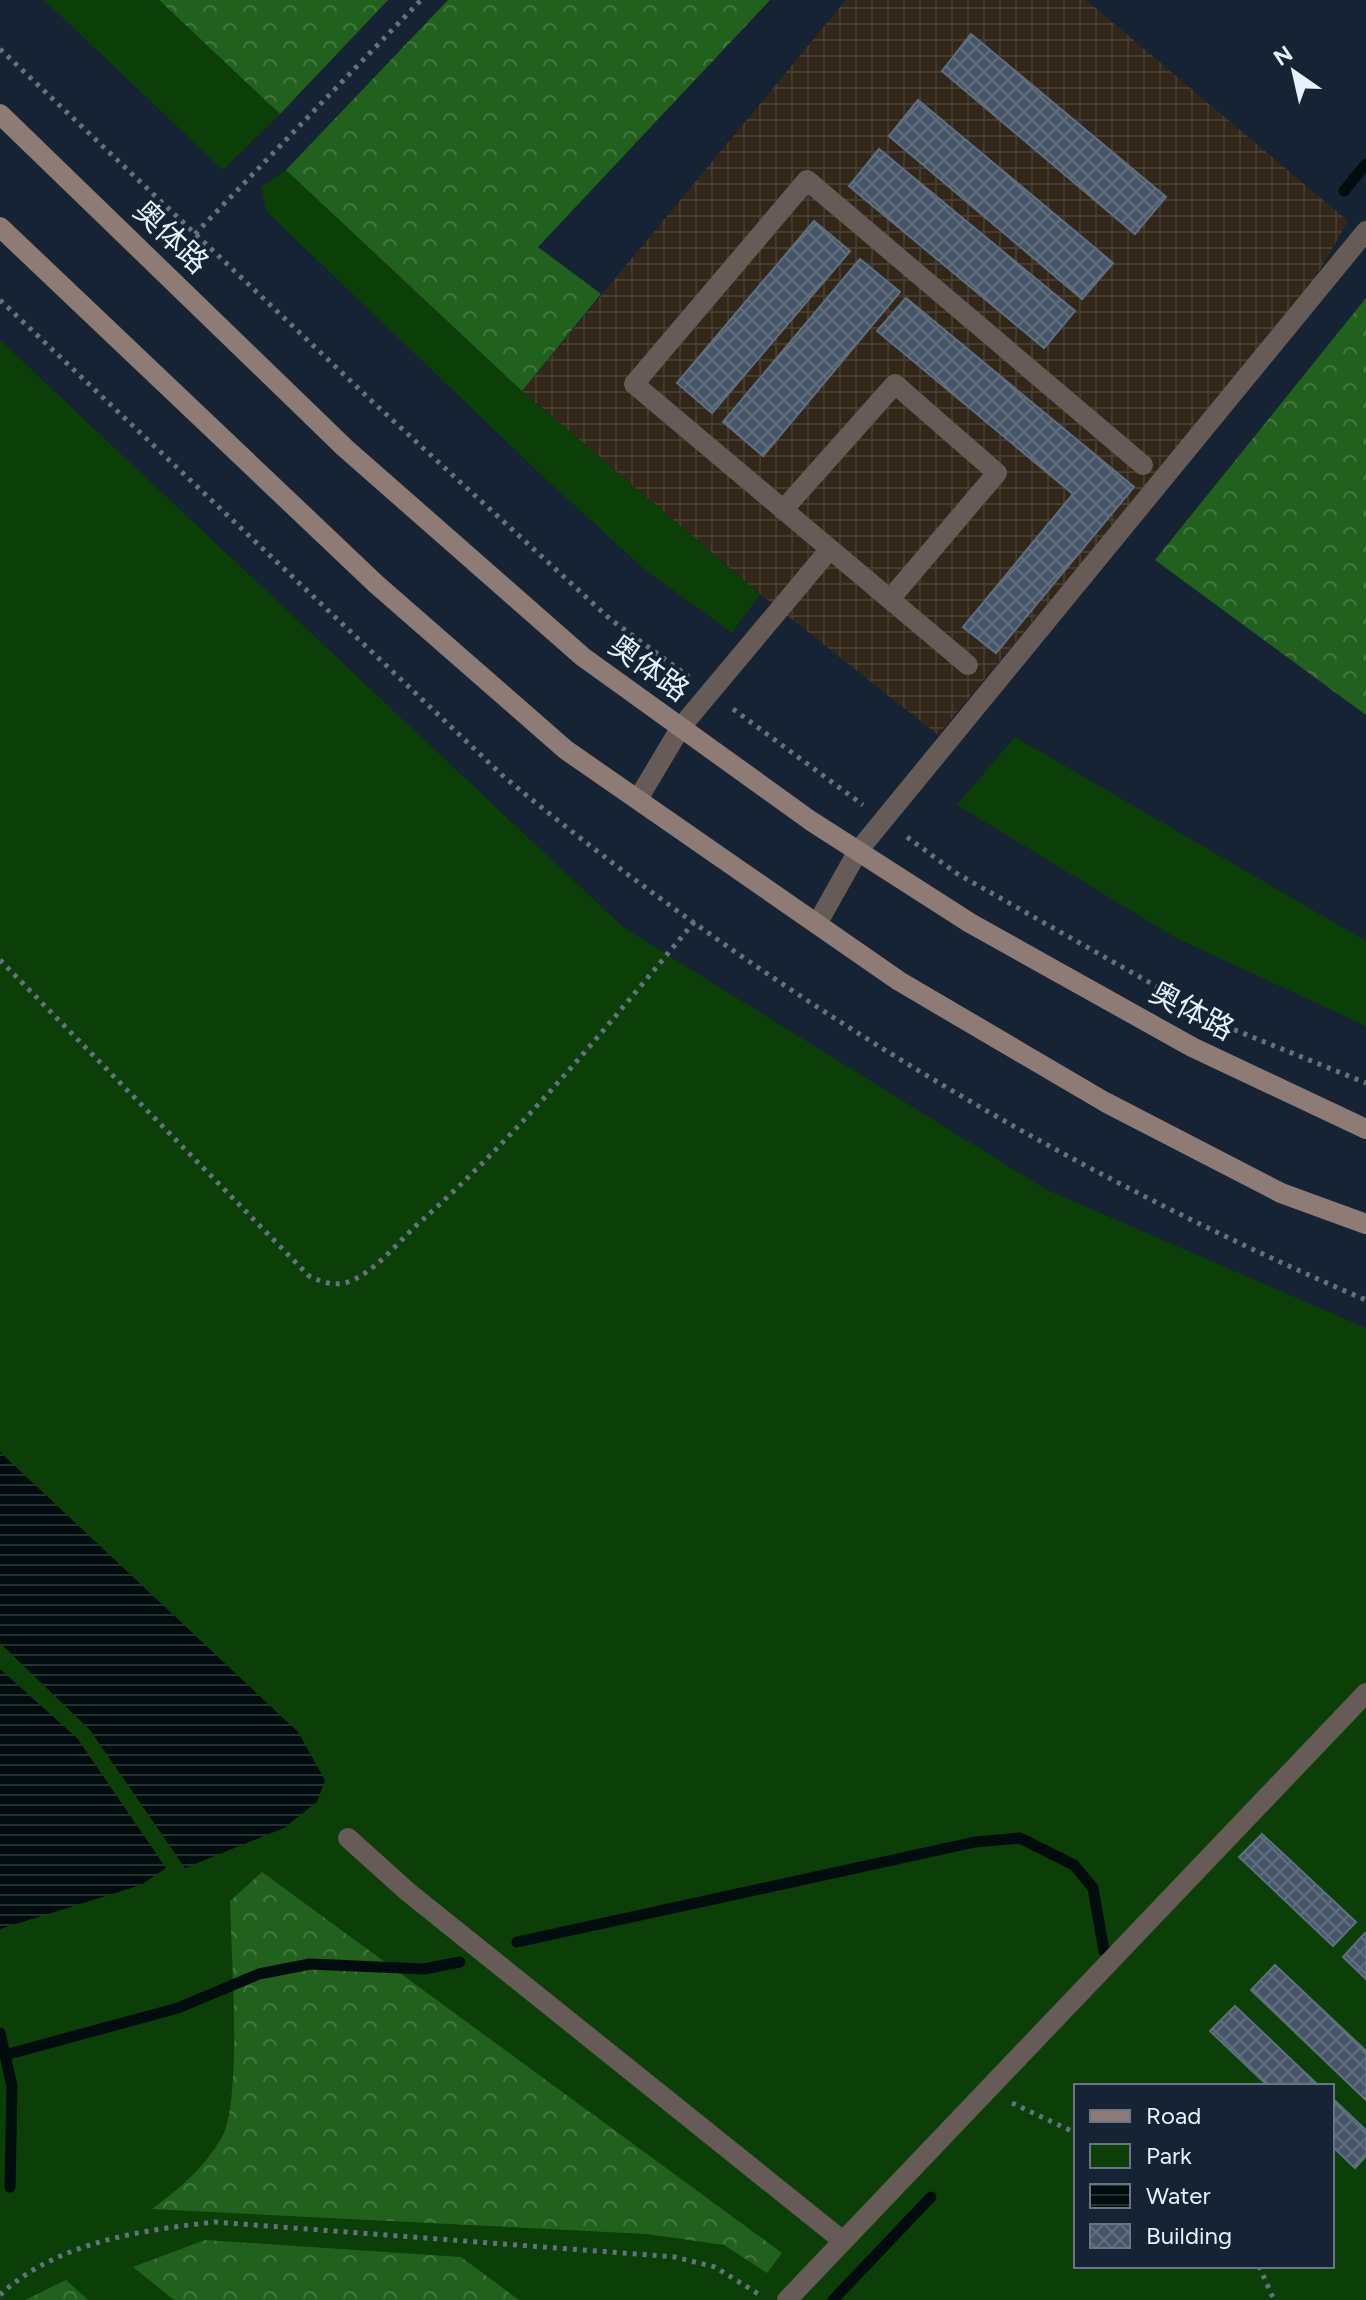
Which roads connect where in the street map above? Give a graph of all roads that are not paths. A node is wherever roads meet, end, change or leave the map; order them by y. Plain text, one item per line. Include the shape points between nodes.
1 (0, 114) edge
2 (0, 227) edge
3 (1366, 231) edge
4 (1359, 245) edge
5 (1143, 465) dead end
6 (783, 510) junction
7 (830, 549) junction
8 (890, 599) junction
9 (968, 665) dead end
10 (681, 727) junction
11 (638, 799) junction
12 (858, 851) junction
13 (817, 924) junction
14 (1366, 1129) edge
15 (1366, 1224) edge
16 (1366, 1693) edge
17 (348, 1838) dead end
18 (843, 2241) junction
19 (787, 2300) edge

1 - 10 main road, 奥体路 via 345,448 583,657
2 - 11 main road via 376,584 566,750
3 - 4 lane
4 - 12 lane
5 - 6 lane via 807,180 634,384
6 - 7 lane
6 - 8 lane via 895,384 997,473
7 - 8 lane
7 - 10 lane
8 - 9 lane
10 - 11 lane
10 - 12 main road, 奥体路
11 - 13 main road
12 - 13 lane
12 - 14 main road, 奥体路 via 970,923 1192,1047
13 - 15 main road via 899,981 1105,1102 1281,1193
16 - 18 lane
17 - 18 lane
18 - 19 lane

